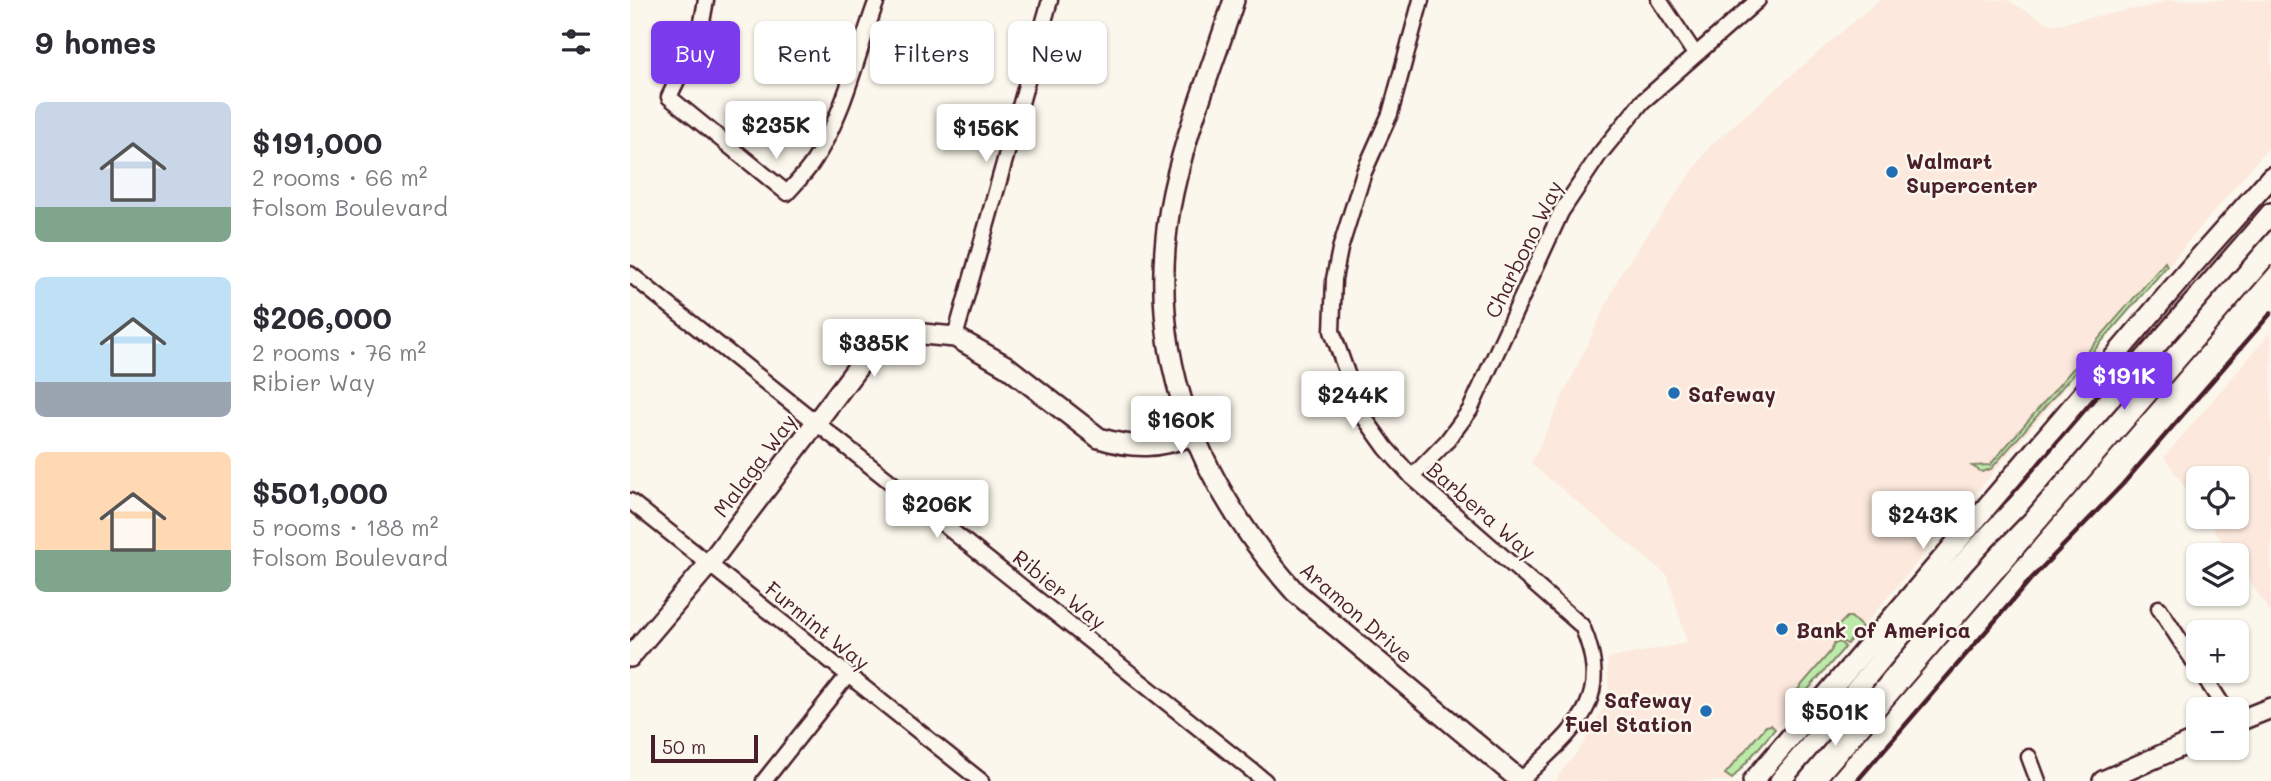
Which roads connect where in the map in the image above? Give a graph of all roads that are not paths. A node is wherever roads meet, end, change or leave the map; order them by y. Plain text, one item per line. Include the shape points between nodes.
1 (706, 0) edge
2 (877, 0) edge
3 (1050, 0) edge
4 (1234, 0) edge
5 (1421, 0) edge
6 (1659, 0) edge
7 (1758, 0) edge
8 (1695, 54) junction
9 (2271, 177) edge
10 (2271, 213) edge
11 (630, 274) edge
12 (955, 337) junction
13 (815, 420) junction
14 (1193, 435) junction
15 (1412, 477) junction
16 (630, 501) edge
17 (709, 564) junction
18 (2159, 608) dead end
19 (2186, 649) edge
20 (630, 657) edge
21 (848, 675) junction
22 (2271, 708) edge
23 (2249, 717) edge
24 (2186, 745) edge
25 (2029, 757) dead end
26 (2114, 779) edge
27 (765, 781) edge
28 (981, 781) edge
29 (1265, 781) edge
30 (1520, 781) edge
31 (1753, 781) edge
32 (1780, 781) edge
33 (2038, 781) edge

1 - 2 street via 700,33 669,97 787,193 814,160 831,129
3 - 12 street
4 - 14 street, Aramon Drive via 1170,208 1165,313 1174,377
5 - 15 street, Barbera Way via 1390,114 1364,172 1340,248 1332,331 1361,413
6 - 8 street
7 - 8 street, Charbono Way
8 - 15 street, Charbono Way via 1642,102 1578,184 1537,260 1470,410
9 - 31 street
10 - 32 street via 1969,556
11 - 13 street, Ribier Way
12 - 13 street, Malaga Way via 912,333 876,350
12 - 14 street, Malaga Way via 1006,366 1099,438 1153,447
13 - 17 street, Malaga Way
13 - 29 street, Ribier Way
14 - 30 street, Aramon Drive via 1240,523 1295,592
15 - 30 street, Barbera Way via 1582,626 1590,644 1595,681 1577,726
16 - 17 street, Furmint Way
17 - 20 street, Malaga Way
17 - 21 street, Furmint Way
18 - 19 street
21 - 27 street
21 - 28 street, Furmint Way
22 - 23 street
24 - 26 street
25 - 33 street

